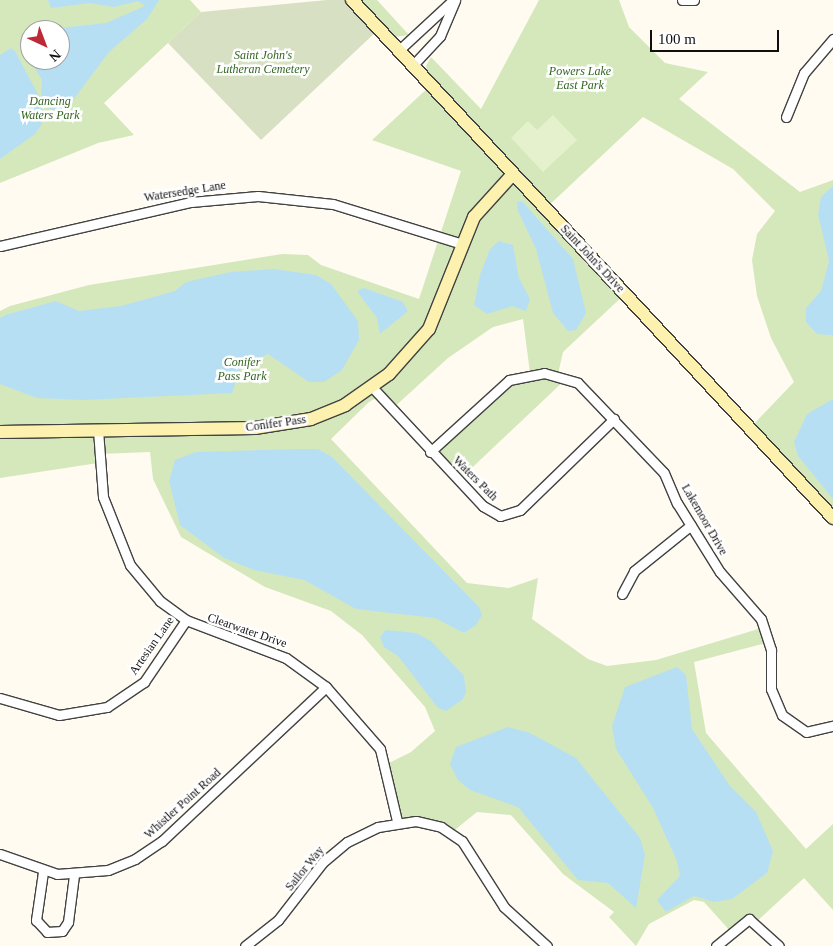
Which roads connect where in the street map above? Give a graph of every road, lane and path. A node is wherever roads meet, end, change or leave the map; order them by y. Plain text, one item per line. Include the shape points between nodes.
1 (352, 0) edge
2 (454, 0) edge
3 (682, 0) edge
4 (694, 0) edge
5 (833, 39) edge
6 (399, 50) junction
7 (413, 65) junction
8 (786, 117) dead end
9 (513, 174) junction
10 (462, 244) junction
11 (0, 246) edge
12 (372, 388) junction
13 (614, 419) junction
14 (98, 430) junction
15 (0, 432) edge
16 (430, 452) junction
17 (833, 518) edge
18 (691, 525) junction
19 (622, 594) dead end
20 (186, 620) junction
21 (326, 687) junction
22 (0, 698) edge
23 (833, 726) edge
24 (397, 821) junction
25 (0, 854) edge
26 (43, 872) junction
27 (74, 875) junction
28 (246, 946) edge
29 (547, 946) edge
30 (716, 946) edge
31 (779, 946) edge

1 - 6 street, Saint John's Drive
2 - 6 street
2 - 7 street via 440,36
3 - 4 street
5 - 8 street via 804,73
6 - 7 street, Saint John's Drive
7 - 9 street, Saint John's Drive
9 - 10 street, Conifer Pass via 481,206
9 - 17 street, Saint John's Drive
10 - 11 street, Watersedge Lane via 342,206 258,196 191,202
10 - 12 street, Conifer Pass via 450,286 429,329 402,362
12 - 14 street, Conifer Pass via 330,412 274,426
12 - 16 street, Waters Path
13 - 16 street, Lakemoor Drive via 571,380 548,373 528,374 499,387
13 - 16 street, Waters Path via 509,516 486,509
13 - 18 street, Lakemoor Drive via 664,473
14 - 15 street, Conifer Pass
14 - 20 street, Clearwater Drive via 101,489 121,549 145,584
18 - 19 street via 634,571
18 - 23 street, Lakemoor Drive via 722,574 764,624 772,650 770,686 780,712 803,731 819,732
20 - 21 street, Clearwater Drive via 286,658
20 - 22 street, Artesian Lane via 144,682 107,708 59,715
21 - 24 street, Clearwater Drive via 380,749
21 - 27 street, Whistler Point Road via 150,851 108,870
24 - 28 street, Sailor Way via 361,834 336,850 278,920
24 - 29 street, Sailor Way via 429,823 462,841 504,907
25 - 26 street, Whistler Point Road
26 - 27 street, Whistler Point Road
26 - 27 street via 36,920 47,932 62,931 68,922
30 - 31 street via 749,919

